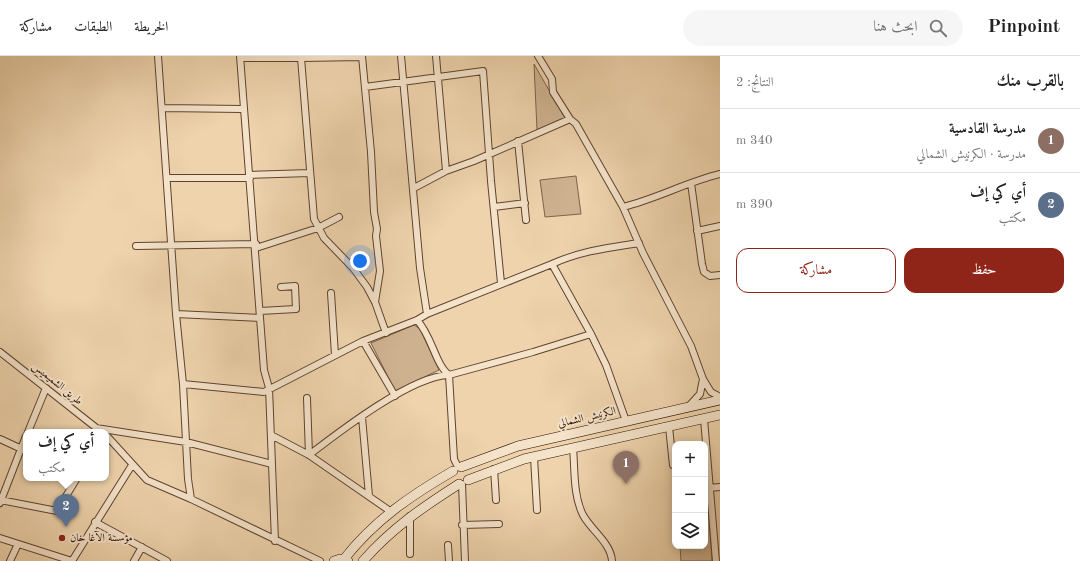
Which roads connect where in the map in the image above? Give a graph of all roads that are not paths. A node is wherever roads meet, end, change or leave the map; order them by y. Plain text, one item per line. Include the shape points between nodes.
1 (158, 56) edge
2 (362, 56) edge
3 (401, 56) edge
4 (436, 56) edge
5 (538, 56) edge
6 (240, 57) edge
7 (298, 57) edge
8 (437, 77) junction
9 (404, 83) junction
10 (365, 87) junction
11 (162, 108) junction
12 (243, 109) junction
13 (570, 119) junction
14 (518, 141) junction
15 (489, 154) junction
16 (446, 171) junction
17 (310, 173) junction
18 (720, 174) edge
19 (249, 177) junction
20 (168, 178) junction
21 (691, 182) junction
22 (414, 188) junction
23 (525, 203) junction
24 (494, 207) junction
25 (623, 207) junction
26 (339, 218) dead end
27 (526, 220) dead end
28 (720, 226) edge
29 (318, 228) junction
30 (697, 231) junction
31 (639, 244) junction
32 (136, 246) dead end
33 (256, 246) junction
34 (172, 247) junction
35 (552, 264) junction
36 (720, 275) edge
37 (501, 283) junction
38 (281, 287) dead end
39 (331, 293) dead end
40 (375, 302) junction
41 (260, 311) junction
42 (176, 314) junction
43 (427, 314) junction
44 (260, 318) junction
45 (417, 320) junction
46 (386, 332) junction
47 (591, 334) junction
48 (363, 341) junction
49 (0, 352) edge
50 (335, 355) junction
51 (449, 375) junction
52 (704, 379) junction
53 (184, 384) junction
54 (46, 388) junction
55 (268, 388) junction
56 (395, 396) junction
57 (720, 397) edge
58 (307, 398) dead end
59 (720, 400) edge
60 (687, 408) junction
61 (720, 415) edge
62 (362, 417) junction
63 (704, 419) junction
64 (626, 421) junction
65 (669, 427) junction
66 (29, 429) edge
67 (98, 429) edge
68 (109, 434) edge
69 (271, 435) junction
70 (0, 438) edge
71 (109, 440) edge
72 (186, 442) junction
73 (573, 448) junction
74 (23, 450) edge
75 (309, 456) junction
76 (534, 456) junction
77 (672, 456) edge
78 (272, 464) junction
79 (132, 465) junction
80 (457, 468) junction
81 (494, 469) junction
82 (707, 477) edge
83 (75, 481) edge
84 (463, 483) junction
85 (720, 487) edge
86 (708, 491) edge
87 (369, 496) junction
88 (191, 499) junction
89 (496, 500) dead end
90 (0, 501) edge
91 (537, 510) dead end
92 (390, 511) junction
93 (410, 516) junction
94 (95, 522) junction
95 (499, 524) dead end
96 (462, 525) junction
97 (0, 538) edge
98 (275, 541) junction
99 (18, 544) junction
100 (448, 546) dead end
101 (142, 548) junction
102 (410, 554) dead end
103 (346, 560) edge
104 (10, 561) edge
105 (72, 561) edge
106 (134, 561) edge
107 (167, 561) edge
108 (320, 561) edge
109 (334, 561) edge
110 (363, 561) edge
111 (449, 561) edge
112 (465, 561) edge
113 (612, 561) edge
114 (716, 561) edge

1 - 11 street
2 - 7 street
2 - 10 street
3 - 9 street
4 - 8 street
5 - 13 street via 552,79 553,92
6 - 7 street
6 - 12 street
7 - 17 street
8 - 9 street
8 - 15 street via 483,70
8 - 16 street
9 - 10 street
9 - 22 street
10 - 40 street via 380,271
11 - 12 street
11 - 20 street
12 - 19 street
13 - 14 street
13 - 25 street via 576,124
14 - 15 street
14 - 23 street
15 - 16 street
15 - 24 street
16 - 22 street
17 - 19 street
17 - 29 street via 314,219
18 - 21 street
19 - 20 street
19 - 33 street
20 - 34 street
21 - 25 street via 661,196
21 - 30 street
22 - 43 street via 420,268
23 - 24 street
23 - 27 street
24 - 37 street
25 - 31 street
26 - 29 street
28 - 30 street
29 - 33 street
29 - 40 street via 353,268
30 - 36 street via 704,272 710,276
31 - 35 street via 592,250
31 - 52 street via 689,341
32 - 34 street
33 - 34 street
33 - 41 street
34 - 42 street
35 - 37 street
35 - 47 street
37 - 43 street
38 - 41 street via 295,286 296,309
39 - 50 street
40 - 46 street
41 - 44 street
42 - 44 street
42 - 53 street
43 - 45 street
44 - 55 street
45 - 46 street
45 - 51 street via 430,338 444,371
46 - 48 street
47 - 51 street
47 - 64 street via 606,365
48 - 50 street
48 - 56 street
49 - 54 street, طريق الشميميس
50 - 55 street
51 - 56 street via 441,375
51 - 80 street via 454,459
52 - 57 street via 711,392
52 - 60 street via 700,394
53 - 55 street via 264,392
53 - 72 street
54 - 66 street
54 - 67 street, طريق الشميميس
55 - 69 street
56 - 62 street
58 - 75 street
59 - 60 main road, الكرنيش الشمالي
60 - 64 main road, الكرنيش الشمالي
61 - 63 main road
62 - 75 street
62 - 87 street
63 - 65 main road
63 - 82 street
64 - 80 main road, الكرنيش الشمالي via 518,446
65 - 73 main road
65 - 77 street
68 - 72 street
69 - 75 street
69 - 78 street
70 - 74 street
71 - 79 street, طريق الشميميس
72 - 78 street
72 - 88 street
73 - 76 main road
73 - 113 street via 577,499 583,515 609,549
74 - 90 street
75 - 87 street
76 - 81 main road
76 - 91 street
78 - 98 street
79 - 88 street, طريق الشميميس via 147,480
79 - 94 street
80 - 84 main road via 452,480
80 - 84 main road via 469,473
80 - 92 main road, الكرنيش الشمالي
81 - 84 main road
81 - 89 street
83 - 90 street via 57,511
84 - 93 main road
84 - 96 street
85 - 86 street
86 - 114 street
87 - 92 street
88 - 98 street, طريق الشميميس
92 - 103 main road, الكرنيش الشمالي via 361,538
93 - 102 street
93 - 110 main road
94 - 101 street
94 - 105 street
95 - 96 street
96 - 112 street
97 - 99 street
98 - 108 street, طريق الشميميس
99 - 104 street
99 - 105 street
100 - 111 street
101 - 106 street
101 - 107 street
103 - 109 main road

